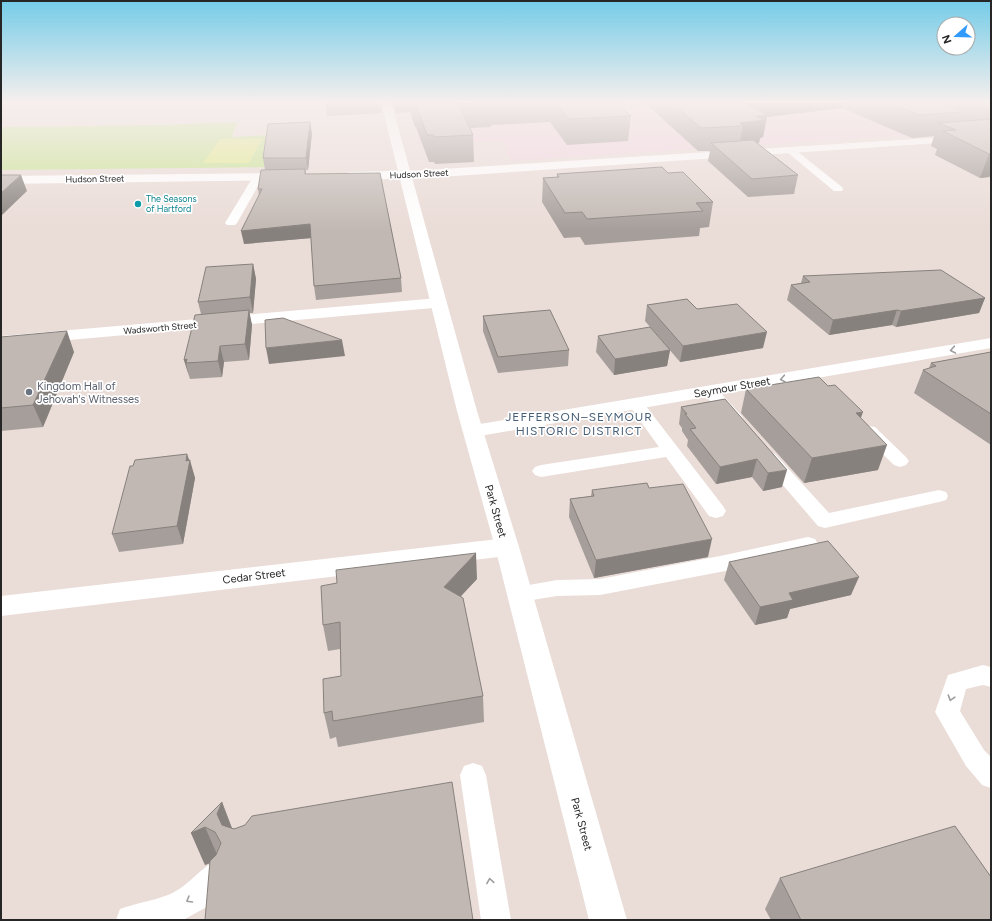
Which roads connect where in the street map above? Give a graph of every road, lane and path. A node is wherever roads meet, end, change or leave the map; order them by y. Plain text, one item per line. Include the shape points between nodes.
1 (398, 145) edge
2 (861, 145) edge
3 (790, 150) junction
4 (406, 175) junction
5 (337, 176) edge
6 (258, 177) junction
7 (306, 177) edge
8 (1, 180) edge
9 (838, 189) dead end
10 (231, 222) dead end
11 (439, 303) junction
12 (1, 341) edge
13 (991, 343) edge
14 (710, 391) junction
15 (636, 404) junction
16 (855, 418) edge
17 (474, 431) junction
18 (671, 451) junction
19 (900, 461) dead end
20 (541, 471) dead end
21 (939, 496) dead end
22 (716, 512) dead end
23 (808, 544) edge
24 (507, 547) junction
25 (520, 594) junction
26 (1, 606) edge
27 (991, 677) edge
28 (473, 775) dead end
29 (991, 776) edge
30 (218, 875) edge
31 (131, 920) edge
32 (496, 920) edge
33 (608, 920) edge

1 - 4 street, Park Street
2 - 3 street, Hudson Street
3 - 4 street, Hudson Street
3 - 9 lane
4 - 5 street, Hudson Street
4 - 11 street, Park Street
6 - 7 street, Hudson Street
6 - 8 street, Hudson Street
6 - 10 lane
11 - 12 street, Wadsworth Street
11 - 17 street, Park Street
13 -> 14 street, Seymour Street via 816,380
14 - 15 street, Seymour Street
14 - 21 lane via 825,521
15 - 17 street, Seymour Street
15 - 18 lane
16 - 19 lane
17 - 24 street, Park Street
18 - 20 lane
18 - 22 lane
23 - 25 lane via 600,587 557,588
24 - 25 street, Park Street
24 - 26 street, Cedar Street
25 - 33 street, Park Street
27 -> 29 lane via 983,675 956,682 947,712 975,758
32 -> 28 lane
30 -> 31 lane via 194,897 173,909

